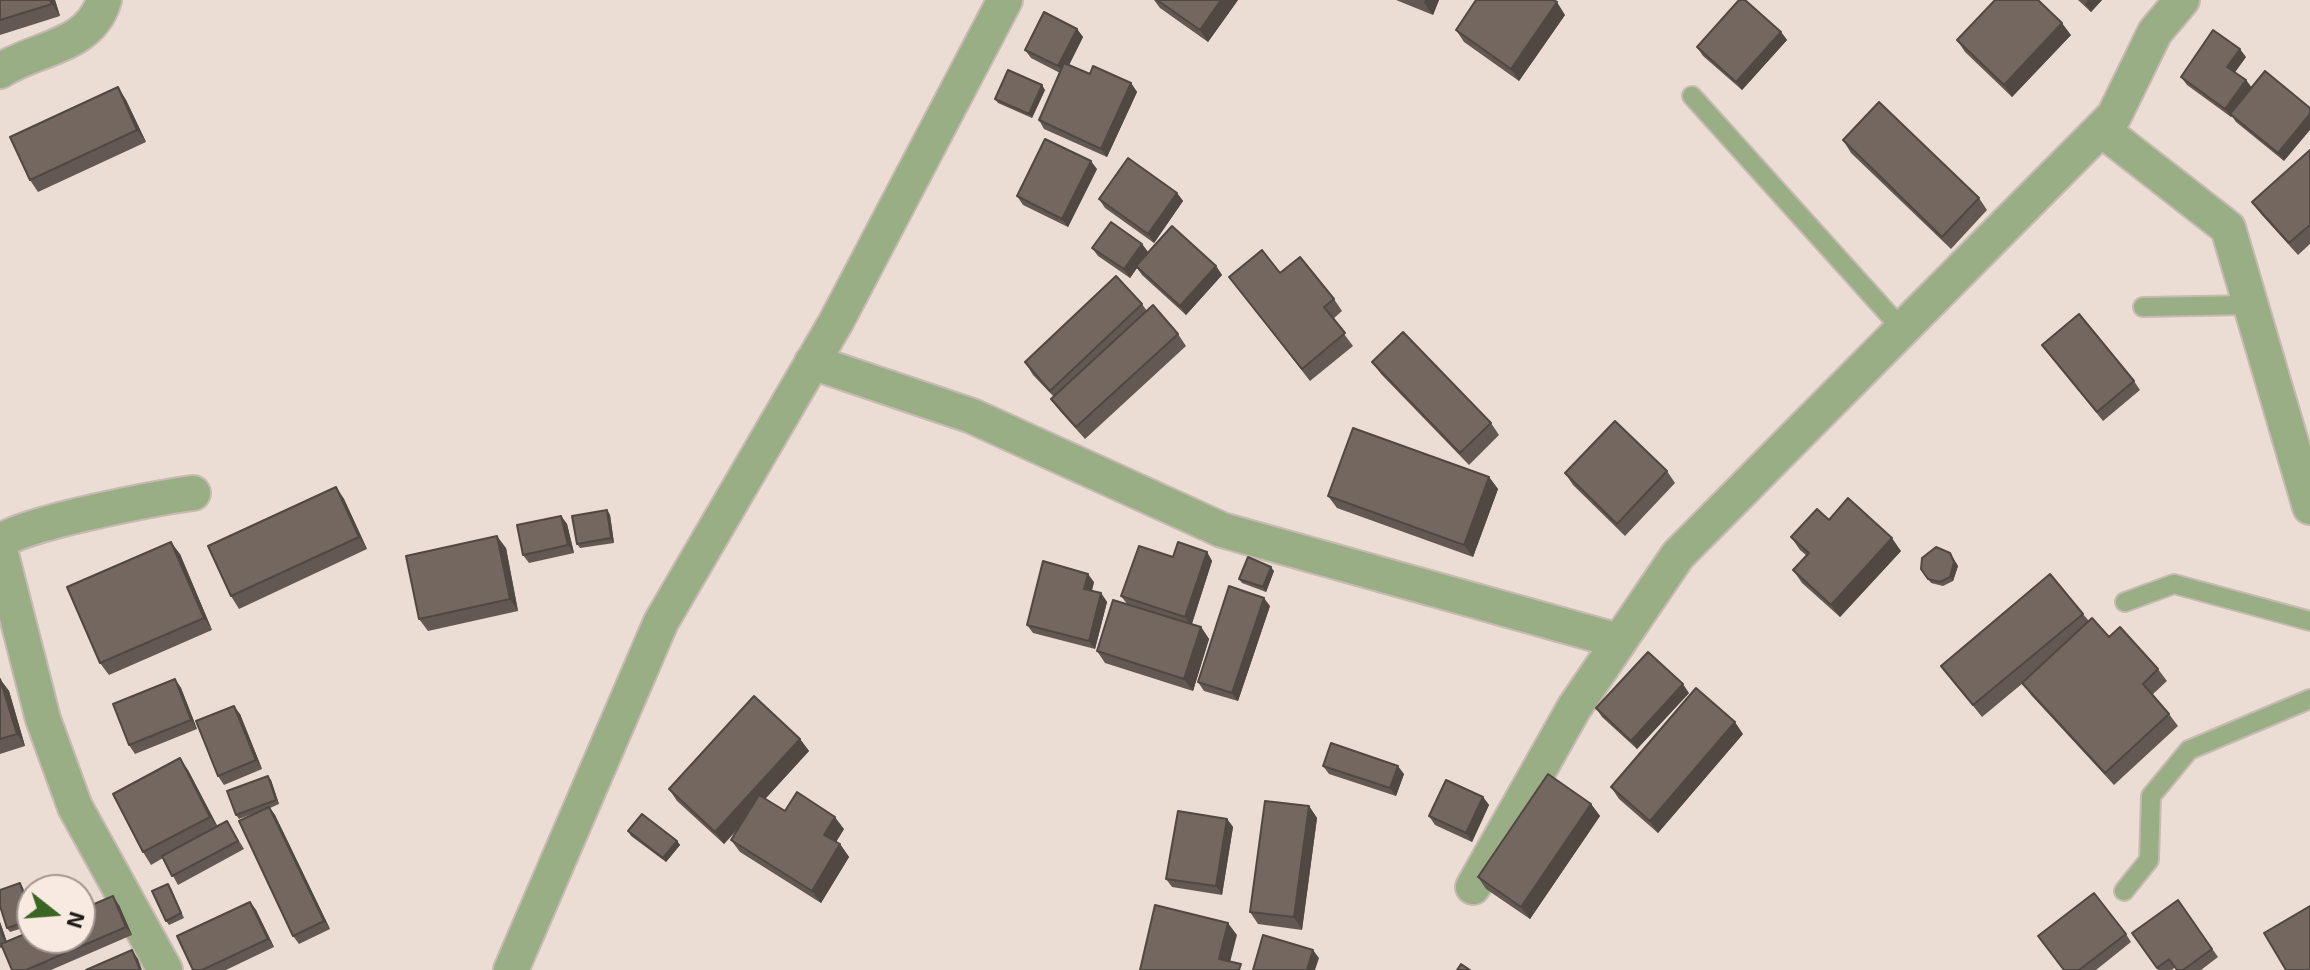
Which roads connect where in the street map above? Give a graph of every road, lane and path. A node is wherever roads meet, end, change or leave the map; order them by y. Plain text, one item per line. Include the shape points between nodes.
1 (104, 0) edge
2 (1005, 0) edge
3 (2182, 0) edge
4 (0, 71) edge
5 (1692, 96) dead end
6 (2101, 129) junction
7 (2250, 305) junction
8 (2143, 307) dead end
9 (1902, 329) junction
10 (812, 362) junction
11 (193, 493) dead end
12 (2310, 507) edge
13 (0, 542) edge
14 (0, 550) edge
15 (2125, 602) dead end
16 (2310, 621) edge
17 (1619, 641) junction
18 (2310, 699) edge
19 (1473, 887) dead end
20 (2124, 891) dead end
21 (165, 970) edge
22 (511, 970) edge

1 - 4 street via 88,29
2 - 10 street
3 - 6 street via 2155,32 2114,116
5 - 9 lane
6 - 7 street via 2228,228
6 - 9 street
7 - 8 lane
7 - 12 street
9 - 17 street via 1678,555
10 - 17 street via 972,416 1222,530
10 - 22 street via 661,622
11 - 13 street via 61,520
14 - 21 street via 43,719 75,807
15 - 16 lane via 2174,584
17 - 19 street via 1574,708
18 - 20 lane via 2189,750 2151,796 2149,860

